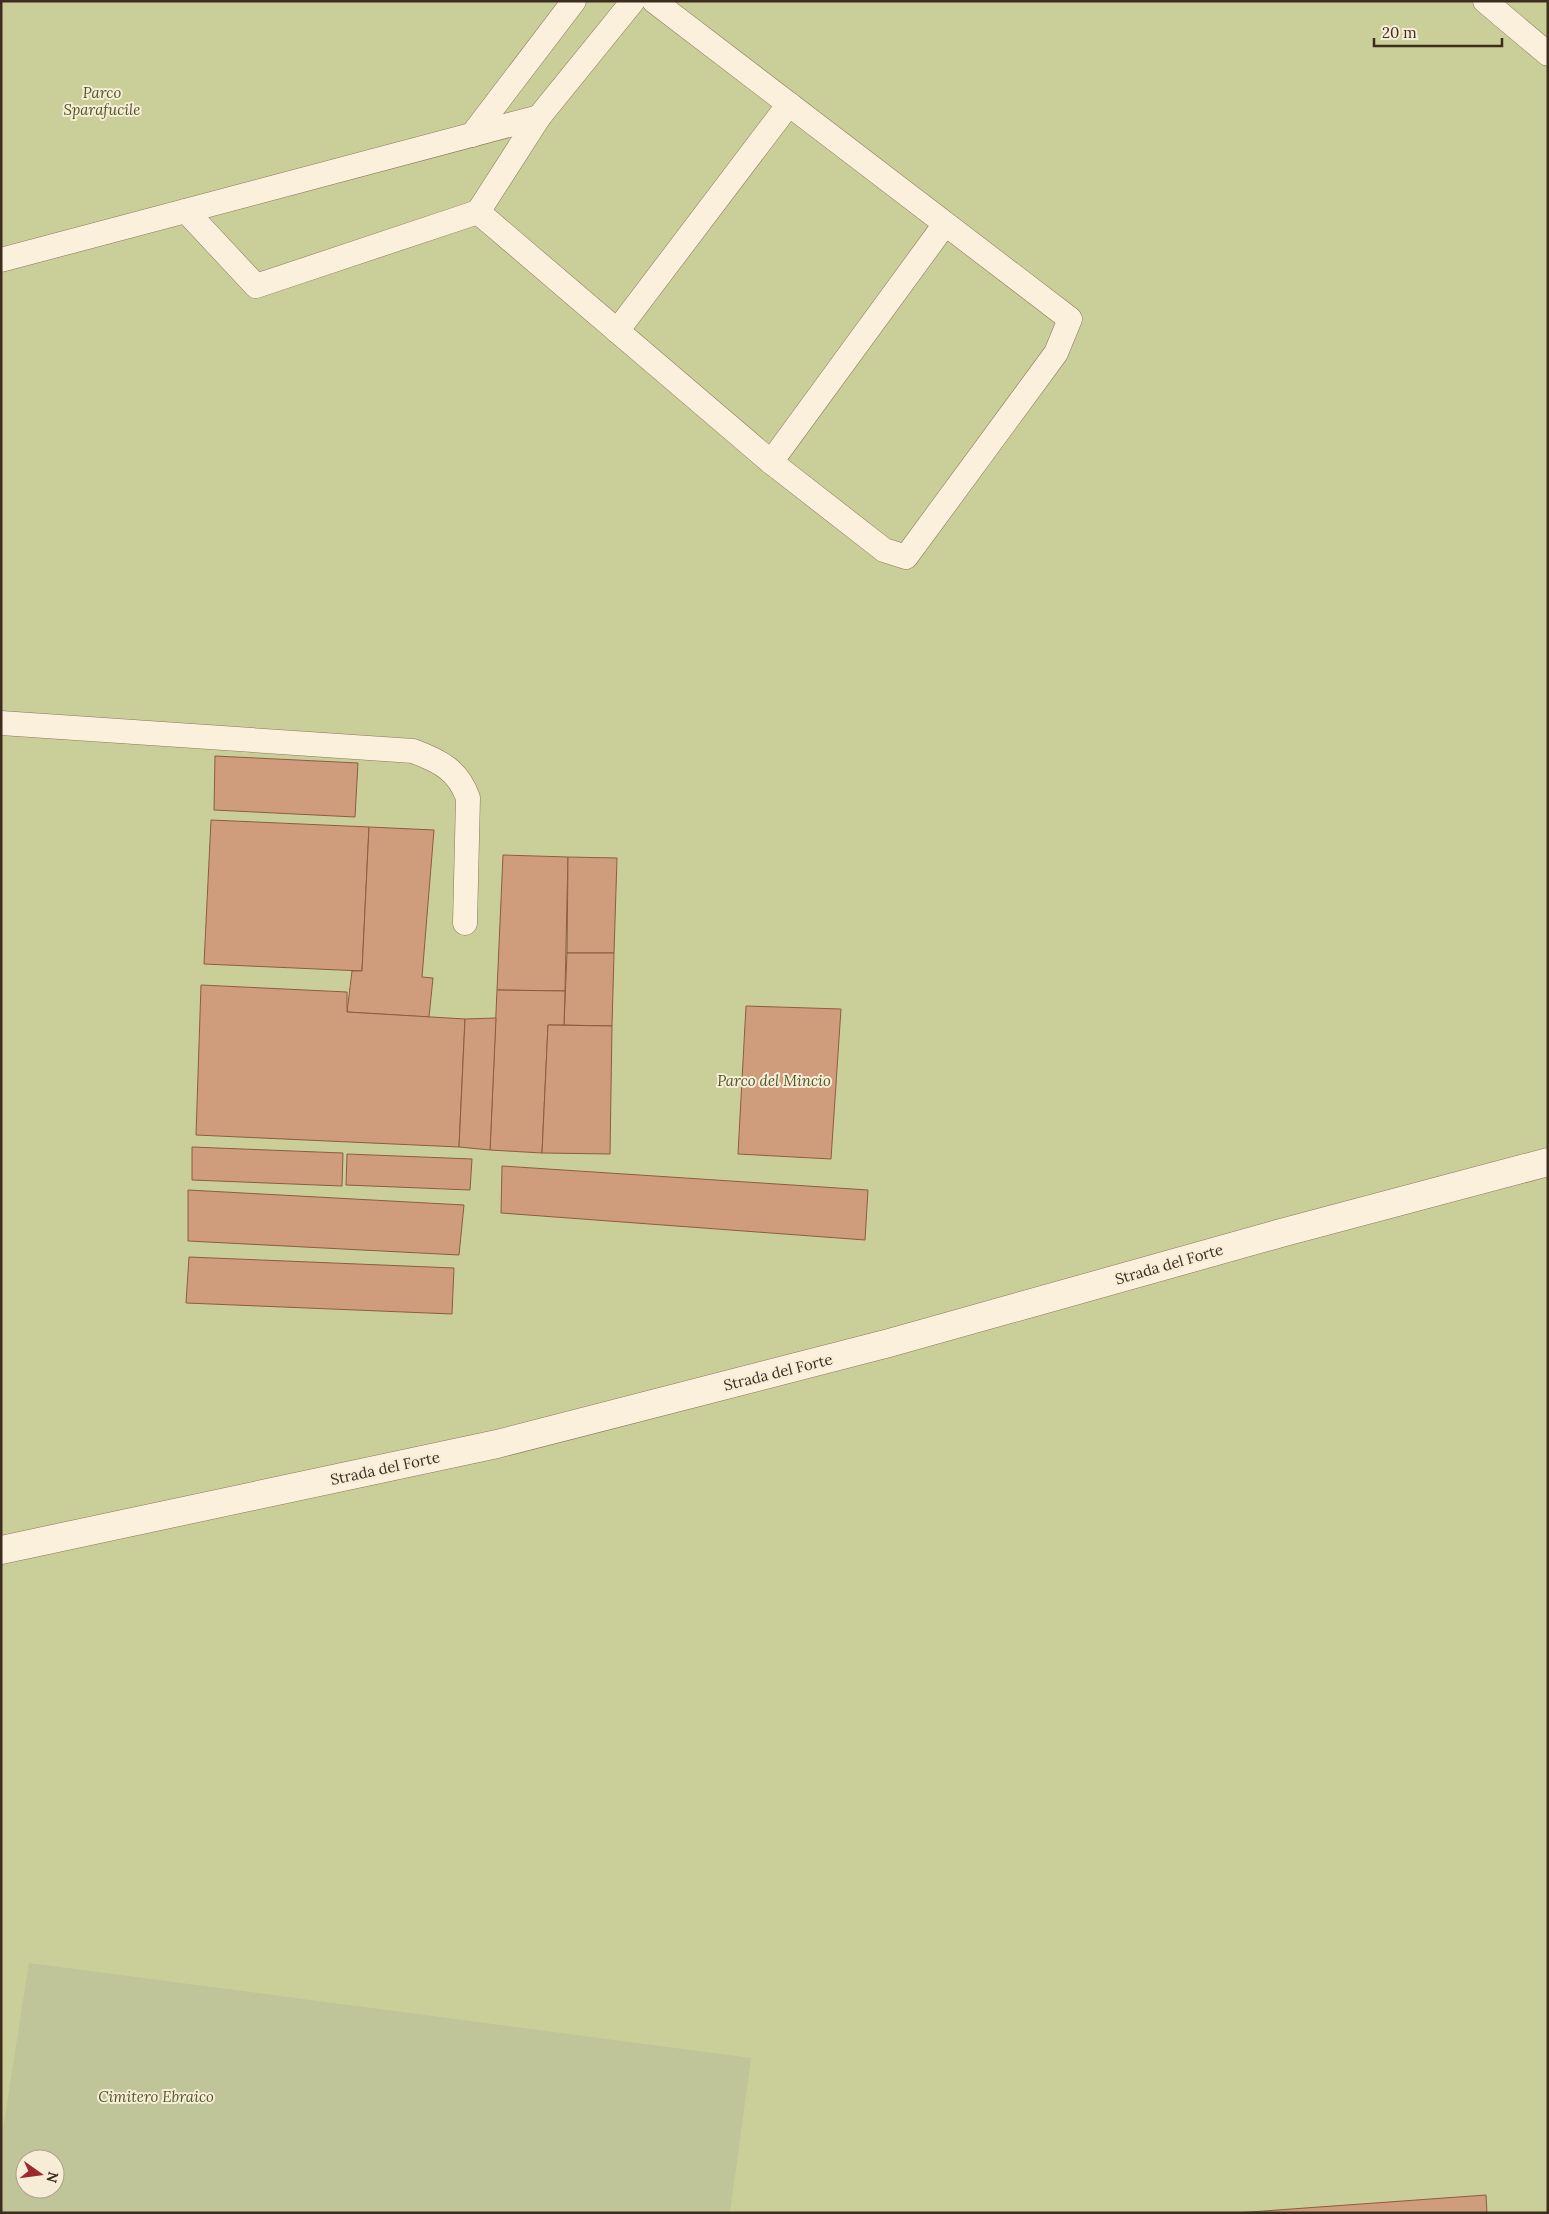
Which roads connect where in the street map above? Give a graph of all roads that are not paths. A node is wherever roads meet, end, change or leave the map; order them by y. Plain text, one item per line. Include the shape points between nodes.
1 (574, 1) edge
2 (633, 1) edge
3 (654, 1) edge
4 (1485, 1) edge
5 (1548, 54) edge
6 (789, 104) junction
7 (539, 117) junction
8 (472, 135) junction
9 (186, 211) junction
10 (478, 212) junction
11 (945, 224) junction
12 (1, 260) edge
13 (617, 331) junction
14 (771, 462) junction
15 (1, 723) edge
16 (465, 923) dead end
17 (1548, 1162) edge
18 (1, 1550) edge

1 - 8 lane
2 - 7 lane
3 - 6 lane
4 - 5 lane
6 - 11 lane
6 - 13 lane
7 - 8 lane
7 - 10 lane
8 - 9 lane
9 - 10 lane via 256,286
9 - 12 lane
10 - 13 lane
11 - 14 lane
11 - 14 lane via 1070,319 1051,361 906,557 884,550
13 - 14 lane
15 - 16 lane via 413,751 426,756 462,780 468,798
17 - 18 street, Strada del Forte via 889,1343 497,1444

